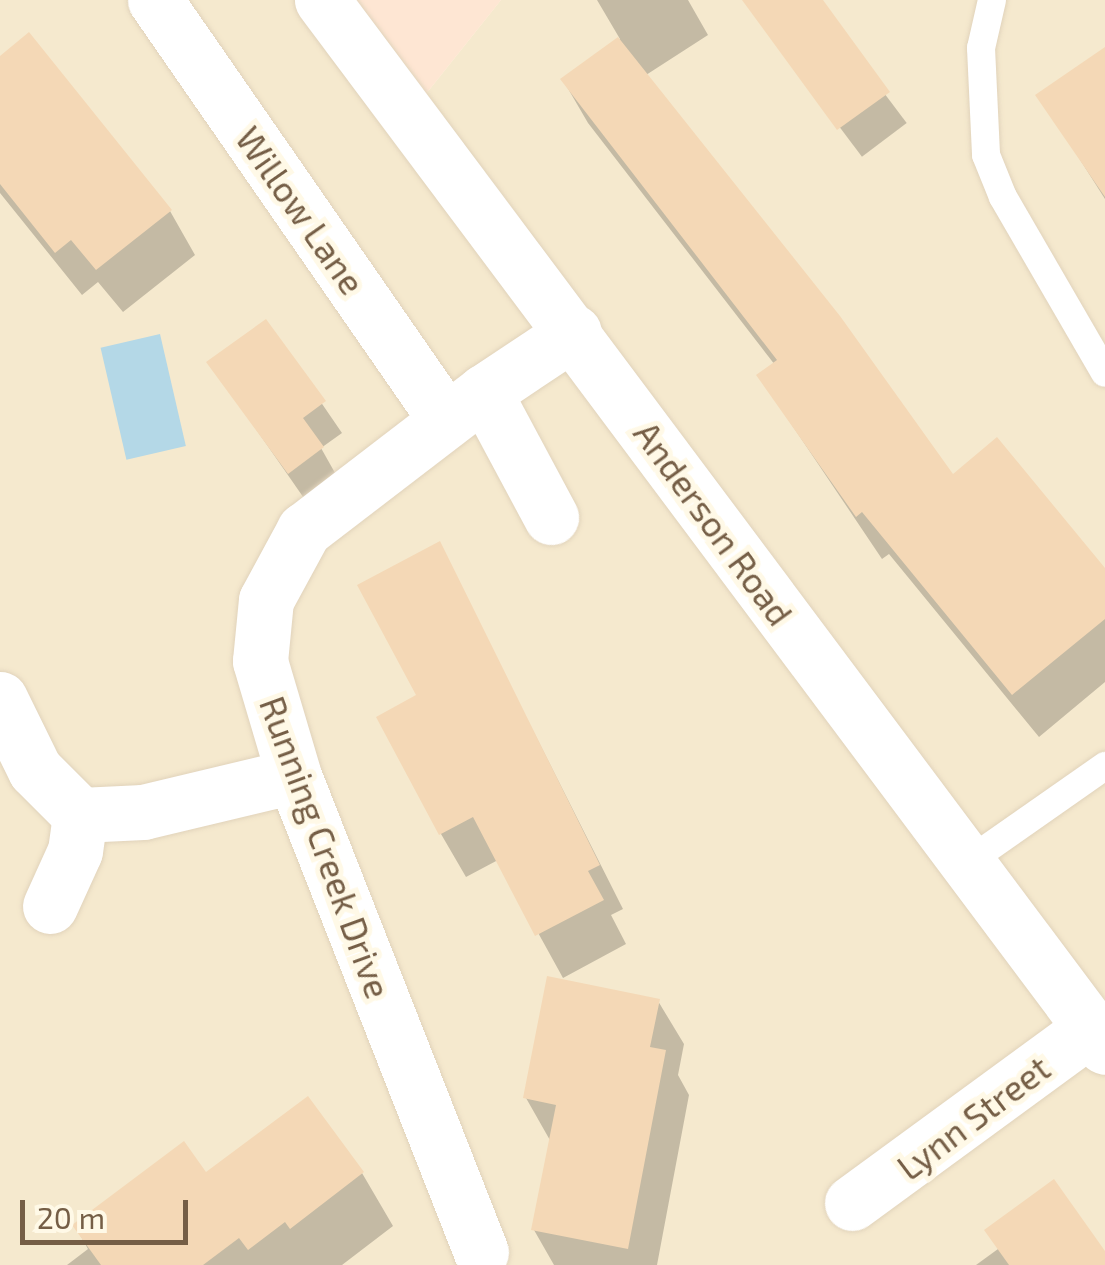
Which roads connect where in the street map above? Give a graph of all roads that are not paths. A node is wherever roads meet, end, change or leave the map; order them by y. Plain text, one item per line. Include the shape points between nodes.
1 (155, 0) edge
2 (322, 0) edge
3 (992, 0) edge
4 (574, 332) junction
5 (1105, 373) edge
6 (465, 406) junction
7 (550, 516) dead end
8 (0, 699) edge
9 (1105, 766) edge
10 (294, 776) junction
11 (80, 815) junction
12 (966, 864) junction
13 (50, 906) dead end
14 (1098, 1038) edge
15 (852, 1203) dead end
16 (480, 1252) dead end

1 - 6 street, Willow Lane
2 - 4 street, Anderson Road
3 - 5 lane via 981,48 986,155 1003,197
4 - 6 street, Running Creek Drive
4 - 12 street, Anderson Road
6 - 7 street, Willow Lane
6 - 10 street, Running Creek Drive via 304,530 281,563 266,600 260,661
8 - 11 street via 35,770
9 - 12 lane
10 - 11 street via 143,812
10 - 16 street, Running Creek Drive
11 - 13 street via 75,851
12 - 14 street, Anderson Road
14 - 15 street, Lynn Street

